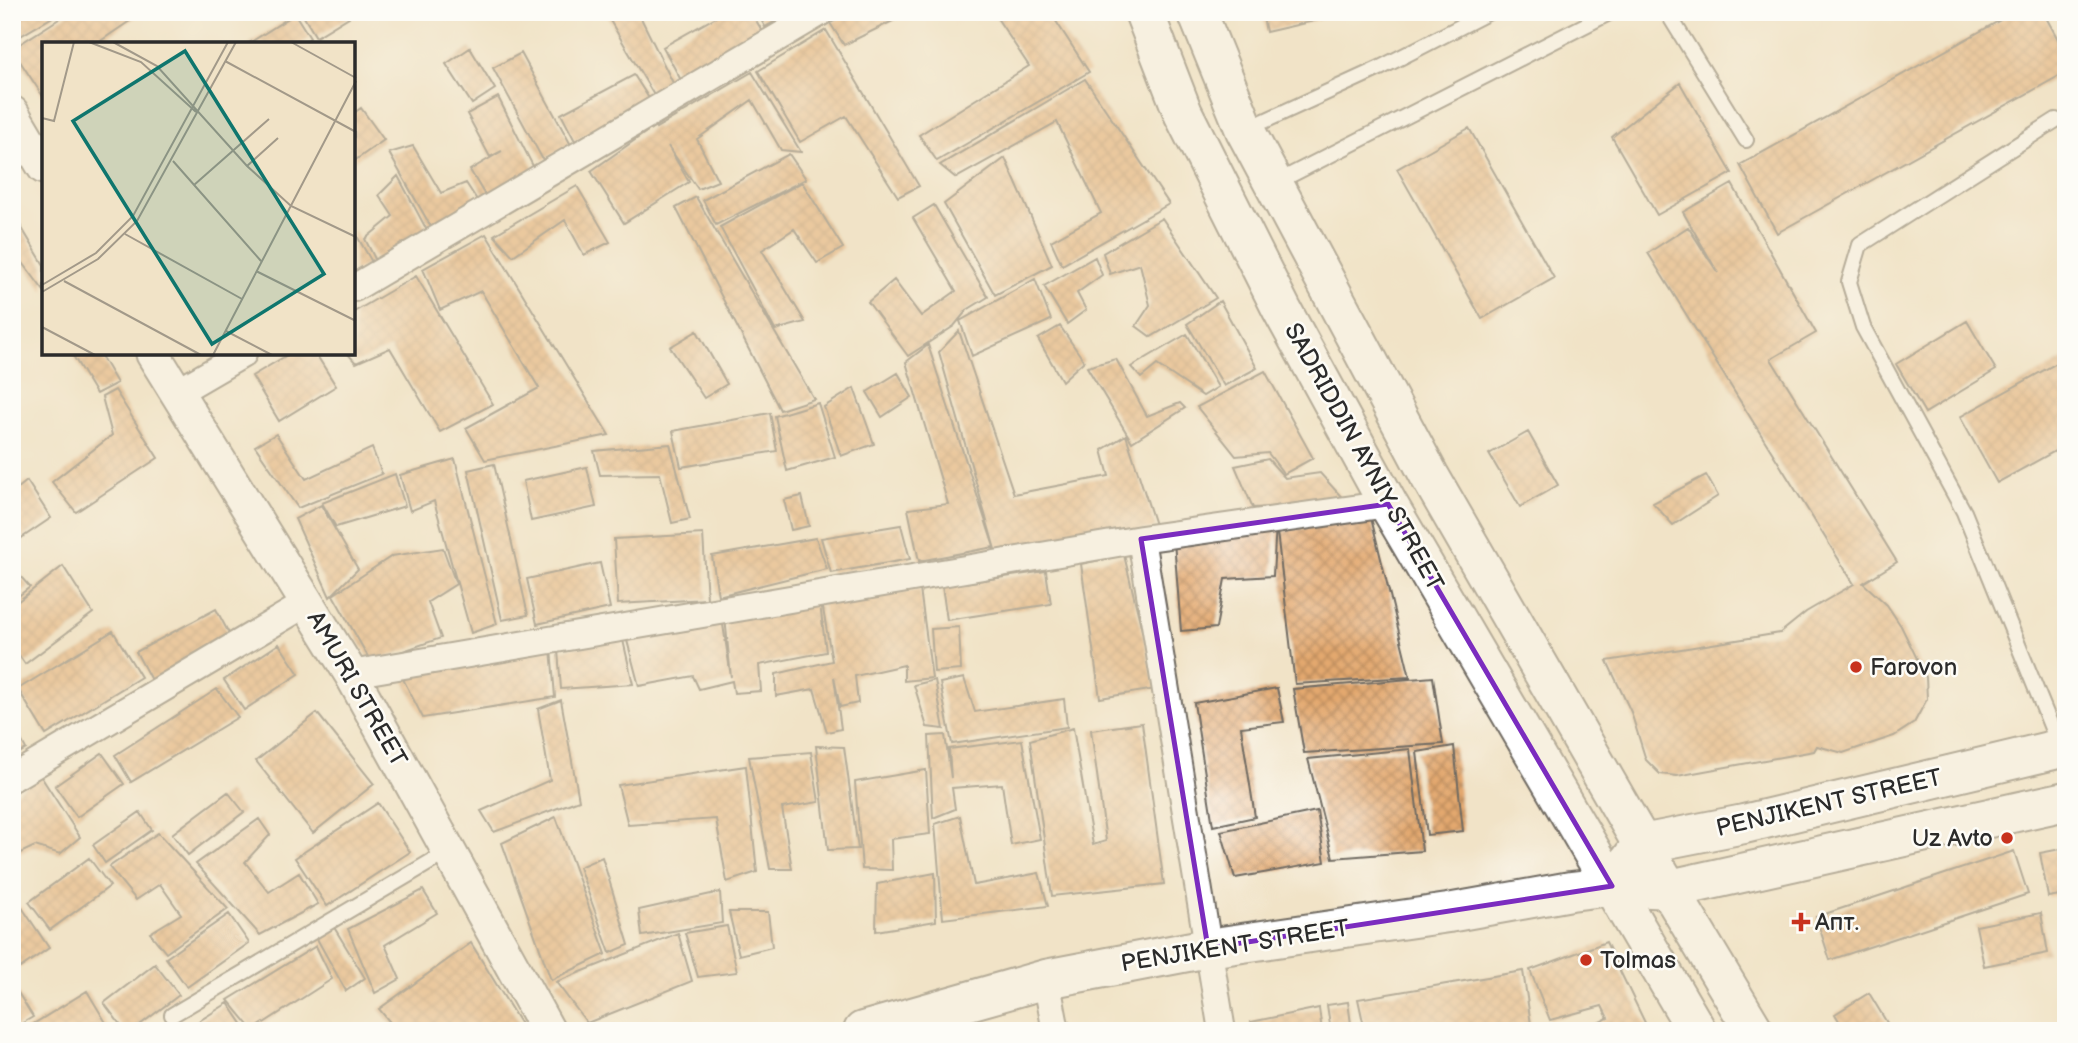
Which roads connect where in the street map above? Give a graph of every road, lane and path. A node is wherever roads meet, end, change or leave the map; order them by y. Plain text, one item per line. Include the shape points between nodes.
1 (821, 12) edge
2 (1144, 12) edge
3 (1197, 12) edge
4 (1489, 12) edge
5 (1611, 12) edge
6 (1667, 12) edge
7 (12, 113) edge
8 (2056, 120) dead end
9 (1245, 130) junction
10 (1746, 141) dead end
11 (29, 157) edge
12 (1274, 184) junction
13 (355, 287) edge
14 (154, 355) edge
15 (241, 355) edge
16 (176, 393) junction
17 (1388, 504) junction
18 (1141, 539) junction
19 (307, 603) junction
20 (351, 674) junction
21 (2063, 748) edge
22 (12, 778) edge
23 (2066, 801) edge
24 (1642, 844) junction
25 (449, 851) junction
26 (1612, 886) junction
27 (1670, 889) junction
28 (1208, 948) junction
29 (1046, 979) junction
30 (172, 1015) dead end
31 (548, 1031) edge
32 (863, 1031) edge
33 (1056, 1031) edge
34 (1222, 1031) edge
35 (1697, 1031) edge
36 (1754, 1031) edge

1 - 13 street
2 - 17 main road, SADRIDDIN AYNIY STREET via 1183,113 1221,191
3 - 9 main road, SADRIDDIN AYNIY STREET
4 - 9 lane
5 - 12 lane
6 - 10 lane
7 - 11 street
8 - 21 lane via 1860,245 1849,282 1863,327 1964,512
9 - 12 main road, SADRIDDIN AYNIY STREET
12 - 24 main road, SADRIDDIN AYNIY STREET via 1429,475
14 - 16 street, AMURI STREET
15 - 16 street
16 - 19 street, AMURI STREET
17 - 18 street
17 - 26 main road, SADRIDDIN AYNIY STREET
18 - 20 street
18 - 28 street
19 - 20 street, AMURI STREET
19 - 22 street
20 - 25 street, AMURI STREET
21 - 24 main road, PENJIKENT STREET
23 - 27 main road, PENJIKENT STREET
24 - 26 main road
24 - 27 main road, SADRIDDIN AYNIY STREET
25 - 30 lane
25 - 31 street, AMURI STREET
26 - 27 main road, PENJIKENT STREET
26 - 28 main road, PENJIKENT STREET
26 - 35 main road, SADRIDDIN AYNIY STREET
27 - 36 main road, SADRIDDIN AYNIY STREET
28 - 29 main road, PENJIKENT STREET
28 - 34 street
29 - 32 main road, PENJIKENT STREET
29 - 33 street

